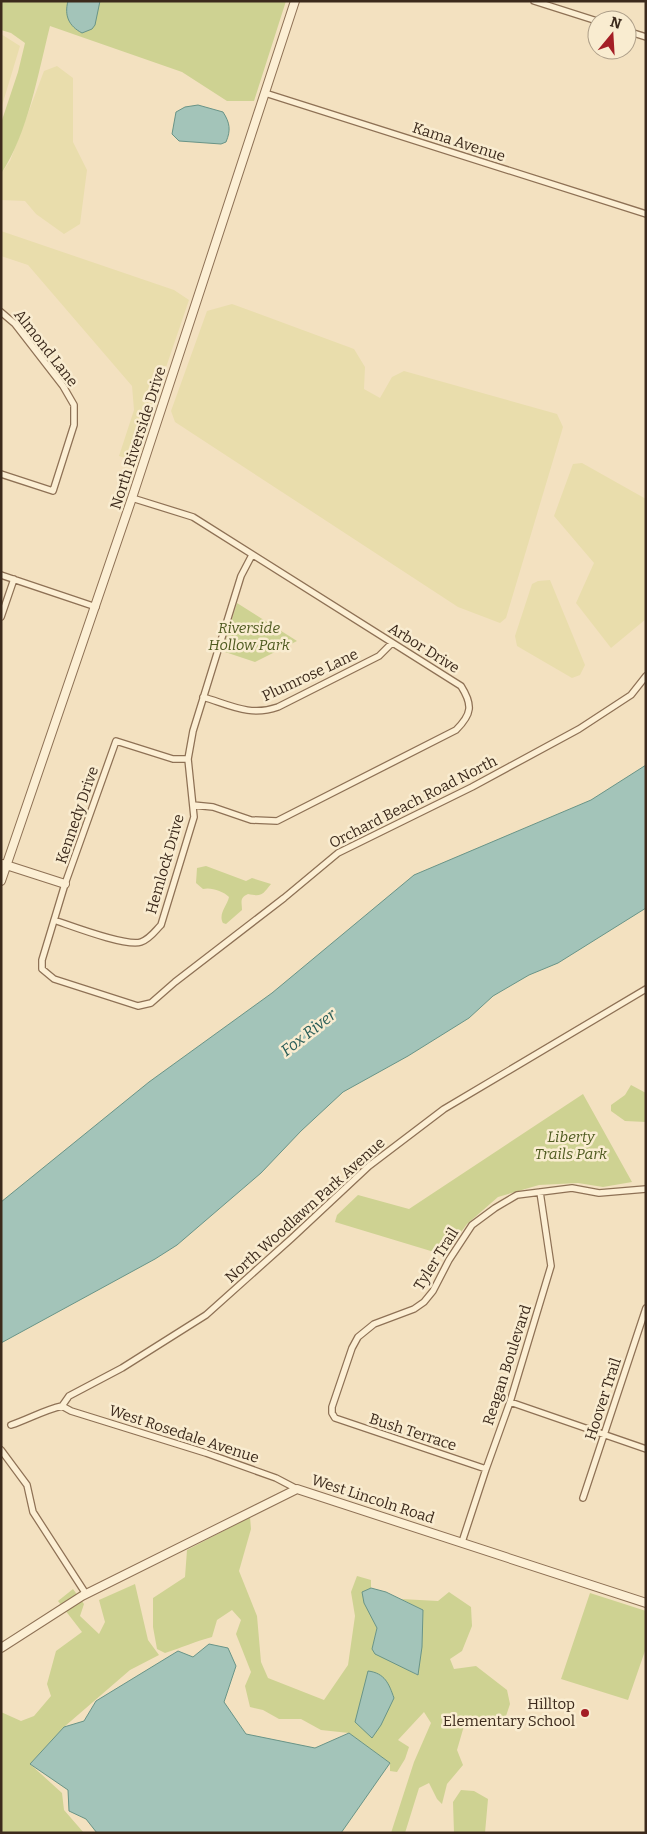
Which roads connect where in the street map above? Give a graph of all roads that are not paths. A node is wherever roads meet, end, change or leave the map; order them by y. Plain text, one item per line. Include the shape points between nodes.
1 (295, 1) edge
2 (534, 1) edge
3 (587, 18) edge
4 (265, 93) junction
5 (646, 214) edge
6 (1, 312) edge
7 (1, 474) edge
8 (132, 498) junction
9 (252, 555) junction
10 (1, 576) edge
11 (14, 579) junction
12 (96, 607) junction
13 (1, 617) edge
14 (392, 643) junction
15 (646, 676) edge
16 (203, 697) junction
17 (188, 759) junction
18 (193, 805) junction
19 (4, 864) edge
20 (1, 881) edge
21 (66, 884) junction
22 (54, 920) junction
23 (42, 969) joint
24 (646, 989) edge
25 (646, 1189) edge
26 (540, 1192) junction
27 (646, 1308) edge
28 (510, 1402) junction
29 (62, 1406) junction
30 (333, 1416) joint
31 (12, 1425) dead end
32 (604, 1434) junction
33 (646, 1449) edge
34 (1, 1450) edge
35 (486, 1469) junction
36 (297, 1489) junction
37 (583, 1498) dead end
38 (462, 1542) junction
39 (86, 1594) junction
40 (646, 1603) edge
41 (3, 1644) edge

1 - 4 street, North Riverside Drive
2 - 3 street
4 - 5 street, Kama Avenue
4 - 8 street, North Riverside Drive
6 - 7 street, Almond Lane via 15,324 64,386 74,405 74,425 53,491
8 - 9 street, Arbor Drive via 193,517
8 - 12 street, North Riverside Drive
9 - 14 street, Arbor Drive
9 - 16 street, Hemlock Drive via 241,576
10 - 11 street
11 - 12 street
11 - 13 street
12 - 19 street, North Riverside Drive
14 - 16 street, Plumrose Lane via 379,656 266,712 250,712
14 - 18 street, Arbor Drive via 461,686 470,708 466,720 456,730 277,821 251,820
15 - 23 street, Orchard Beach Road North via 631,695 579,729 472,787 338,852 151,1003 138,1006 54,979
16 - 17 street, Hemlock Drive via 192,731
17 - 18 street, Hemlock Drive
17 - 21 street, Kennedy Drive via 173,759 116,741
18 - 22 street, Hemlock Drive via 194,816 161,925 152,936 140,942 127,943
19 - 20 street, North Riverside Drive
19 - 21 street
21 - 22 street, Kennedy Drive
22 - 23 street, Kennedy Drive
24 - 29 street, North Woodlawn Park Avenue via 444,1109 369,1166 206,1315 122,1368 69,1396
25 - 26 street, Tyler Trail via 599,1193 572,1188
26 - 28 street, Reagan Boulevard via 551,1266
26 - 30 street, Tyler Trail via 517,1195 472,1225 434,1291 424,1302 374,1324 358,1337 332,1407
27 - 32 street, Hoover Trail
28 - 32 street
28 - 35 street, Reagan Boulevard
29 - 31 street
29 - 36 street, West Rosedale Avenue via 206,1453
30 - 35 street, Bush Terrace via 341,1422
32 - 33 street
32 - 37 street, Hoover Trail
34 - 39 street via 27,1486 32,1512
35 - 38 street, Reagan Boulevard
36 - 38 street, West Lincoln Road
36 - 39 street, West Lincoln Road
38 - 40 street, West Lincoln Road
39 - 41 street, West Lincoln Road

